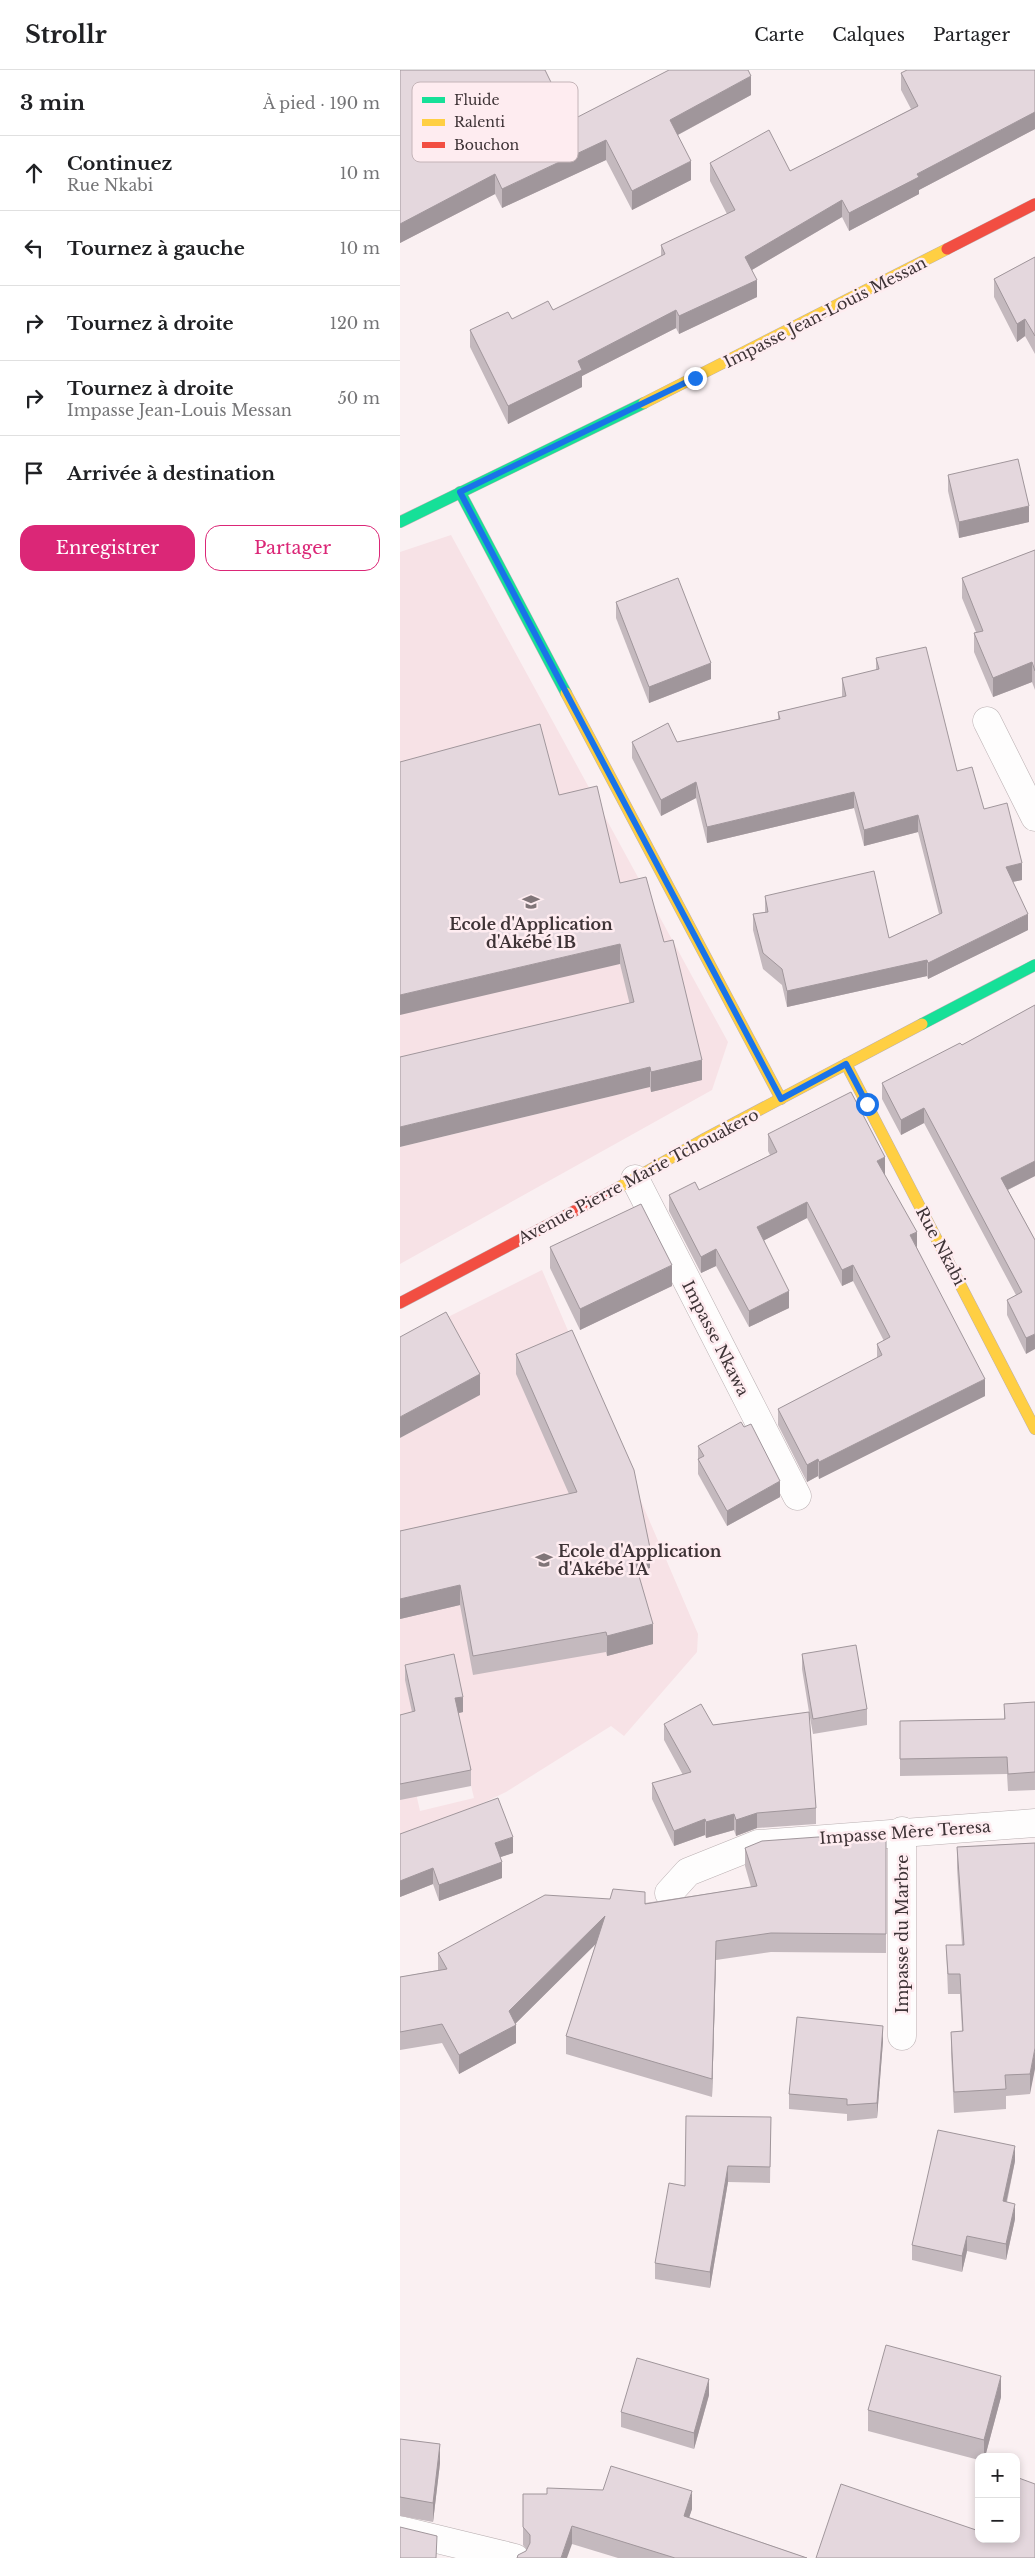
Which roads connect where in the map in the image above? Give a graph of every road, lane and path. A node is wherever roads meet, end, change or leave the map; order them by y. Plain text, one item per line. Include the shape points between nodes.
1 (1035, 204) edge
2 (460, 492) junction
3 (400, 522) edge
4 (987, 721) dead end
5 (1035, 817) edge
6 (1035, 965) edge
7 (846, 1064) junction
8 (781, 1099) junction
9 (635, 1179) junction
10 (400, 1303) edge
11 (1035, 1428) edge
12 (797, 1496) dead end
13 (1035, 1823) edge
14 (902, 1832) junction
15 (669, 1893) dead end
16 (902, 2036) dead end
17 (400, 2530) edge
18 (515, 2558) edge

1 - 2 street, Impasse Jean-Louis Messan via 695,378
2 - 3 street, Impasse Jean-Louis Messan
2 - 8 street
4 - 5 street
6 - 7 street, Avenue Pierre Marie Tchouakero
7 - 8 street, Avenue Pierre Marie Tchouakero
7 - 11 street, Rue Nkabi
8 - 9 street, Avenue Pierre Marie Tchouakero
9 - 10 street, Avenue Pierre Marie Tchouakero
9 - 12 street, Impasse Nkawa
13 - 14 street, Impasse Mère Teresa
14 - 15 street, Impasse Mère Teresa via 758,1844 688,1872
14 - 16 street, Impasse du Marbre
17 - 18 street

